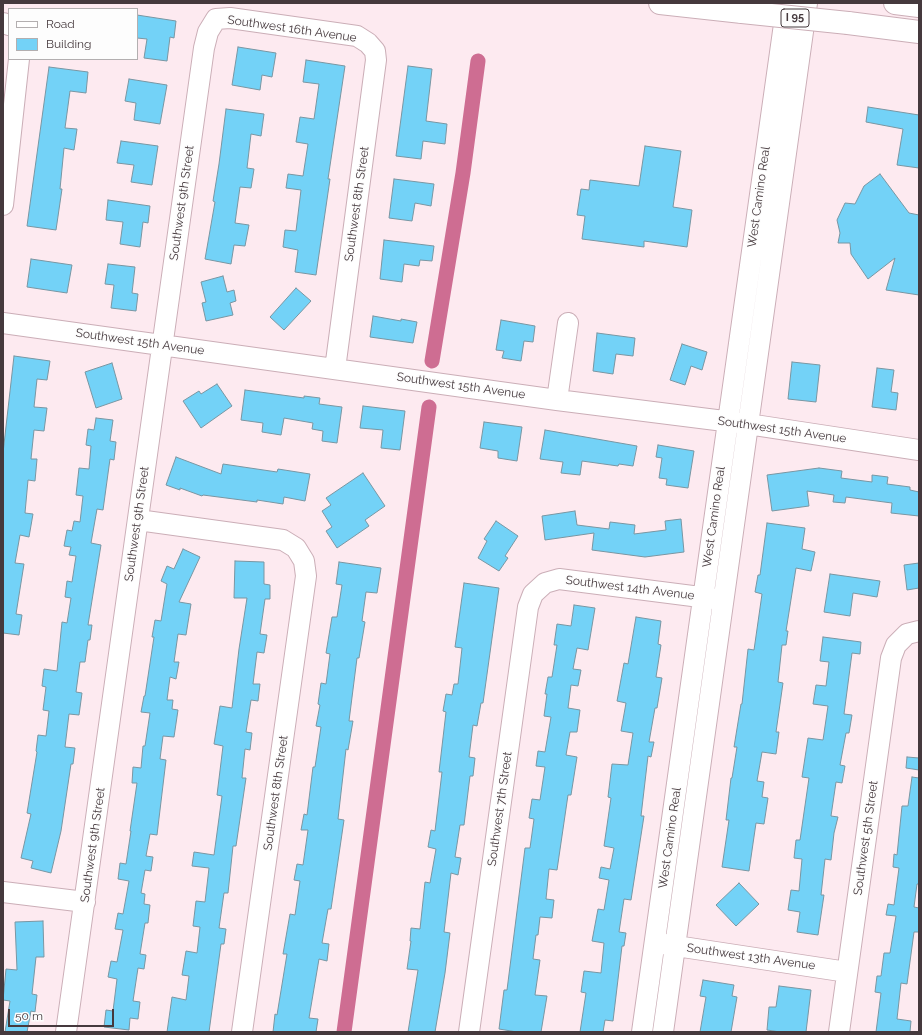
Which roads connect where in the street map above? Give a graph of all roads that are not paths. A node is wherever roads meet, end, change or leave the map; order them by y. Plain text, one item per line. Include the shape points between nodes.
1 (660, 3) edge
2 (786, 3) edge
3 (807, 3) edge
4 (895, 3) edge
5 (919, 6) edge
6 (216, 19) joint
7 (919, 32) edge
8 (368, 43) joint
9 (19, 60) edge
10 (3, 205) edge
11 (3, 323) edge
12 (568, 323) dead end
13 (162, 344) junction
14 (335, 368) junction
15 (557, 400) junction
16 (727, 422) junction
17 (748, 424) junction
18 (919, 450) edge
19 (138, 520) junction
20 (539, 589) joint
21 (703, 598) junction
22 (724, 600) junction
23 (919, 631) edge
24 (3, 892) edge
25 (84, 902) junction
26 (655, 943) junction
27 (676, 946) junction
28 (847, 972) junction
29 (66, 1032) edge
30 (242, 1032) edge
31 (469, 1032) edge
32 (642, 1032) edge
33 (663, 1032) edge
34 (839, 1032) edge

1 - 7 highway, I 95, bridge
2 - 16 street, West Camino Real
3 - 17 street, West Camino Real
4 - 5 highway
6 - 8 street, Southwest 16th Avenue via 230,18 357,36
6 - 13 street, Southwest 9th Street via 208,32 204,48
8 - 14 street, Southwest 8th Street via 375,51 376,60
9 - 10 street
11 - 13 street, Southwest 15th Avenue
12 - 15 street
13 - 14 street, Southwest 15th Avenue
13 - 19 street, Southwest 9th Street
14 - 15 street, Southwest 15th Avenue
15 - 16 street, Southwest 15th Avenue
16 - 17 street, Southwest 15th Avenue
16 - 21 street, West Camino Real
17 - 18 street, Southwest 15th Avenue
17 - 22 street, West Camino Real
19 - 25 street, Southwest 9th Street
19 - 30 street, Southwest 8th Street via 282,540 296,548 304,561 306,576
20 - 21 street, Southwest 14th Avenue via 545,583 559,579
20 - 31 street, Southwest 7th Street via 533,594 528,607
21 - 22 street, Southwest 14th Avenue
21 - 26 street, West Camino Real
22 - 27 street, West Camino Real
23 - 28 street, Southwest 5th Street via 907,634 896,644 891,658
24 - 25 street
25 - 29 street, Southwest 9th Street
26 - 27 street, Southwest 13th Avenue
26 - 32 street, West Camino Real
27 - 28 street, Southwest 13th Avenue
27 - 33 street, West Camino Real
28 - 34 street, Southwest 5th Street

